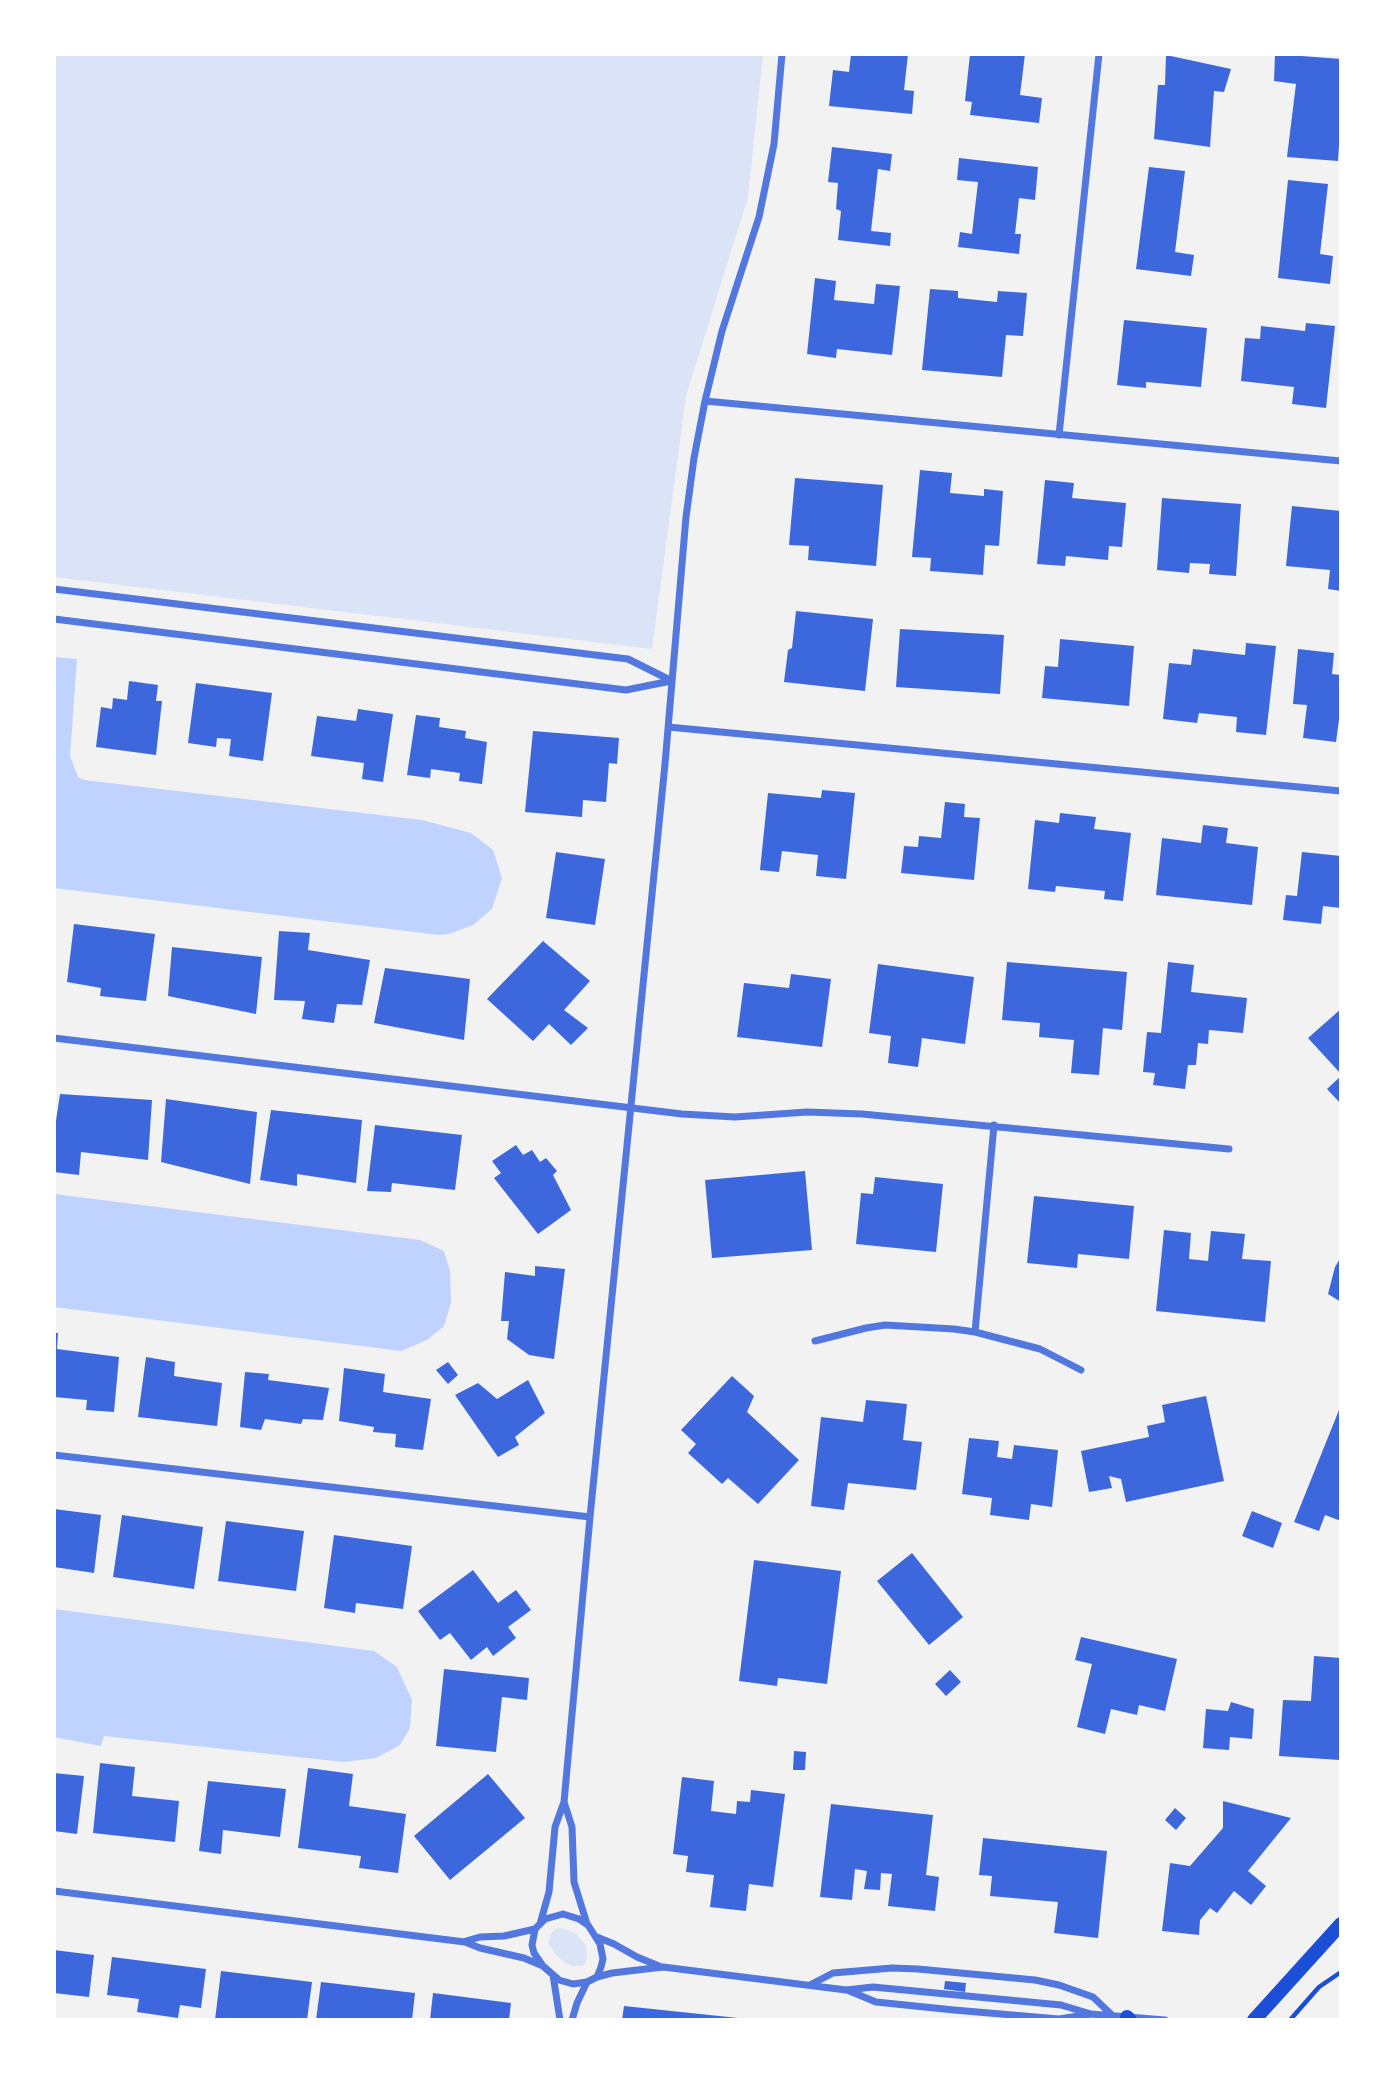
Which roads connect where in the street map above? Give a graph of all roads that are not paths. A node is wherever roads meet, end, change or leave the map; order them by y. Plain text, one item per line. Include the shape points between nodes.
1 (782, 54) edge
2 (1099, 54) edge
3 (705, 401) junction
4 (1059, 435) junction
5 (1341, 461) edge
6 (54, 589) edge
7 (54, 620) edge
8 (672, 681) junction
9 (668, 727) junction
10 (1341, 791) edge
11 (54, 1038) edge
12 (630, 1108) junction
13 (994, 1125) junction
14 (1229, 1149) dead end
15 (975, 1332) junction
16 (815, 1341) dead end
17 (1081, 1370) dead end
18 (54, 1455) edge
19 (590, 1517) junction
20 (564, 1802) junction
21 (54, 1891) edge
22 (1341, 1924) edge
23 (588, 1926) junction
24 (538, 1927) junction
25 (597, 1937) junction
26 (466, 1942) junction
27 (543, 1966) junction
28 (663, 1967) junction
29 (554, 1975) junction
30 (597, 1977) junction
31 (587, 1982) junction
32 (809, 1985) junction
33 (846, 1990) junction
34 (1091, 2014) junction
35 (1123, 2018) edge
36 (560, 2020) edge
37 (572, 2020) edge
38 (1165, 2020) edge
39 (1254, 2020) edge

1 - 3 street via 774,144 759,217
2 - 4 street
3 - 4 street
3 - 8 street via 686,517
4 - 5 street
6 - 8 street via 628,659
7 - 8 street via 626,690
8 - 9 street
9 - 10 street
9 - 12 street
11 - 12 street
12 - 13 street via 735,1117 834,1112
12 - 19 street
13 - 14 street
13 - 15 street
15 - 16 street via 886,1325
15 - 17 street via 1040,1349
18 - 19 street
19 - 20 street
20 - 23 street via 572,1826 574,1882
20 - 24 street via 555,1827 549,1892
21 - 26 street
22 - 39 main road
23 - 24 street via 563,1914 545,1919
23 - 25 street
24 - 26 street
24 - 27 street via 532,1945
25 - 28 street
25 - 30 street via 603,1959
26 - 27 street
27 - 29 street
28 - 30 street
28 - 32 street
29 - 31 street via 573,1984
29 - 36 street
30 - 31 street
31 - 37 street
32 - 33 street
32 - 35 street via 833,1973 870,1969 1022,1978 1059,1984 1093,1997
33 - 34 street via 873,1987 1061,2005
33 - 34 street via 876,2002 941,2009 1059,2019
34 - 35 street
35 - 38 street

